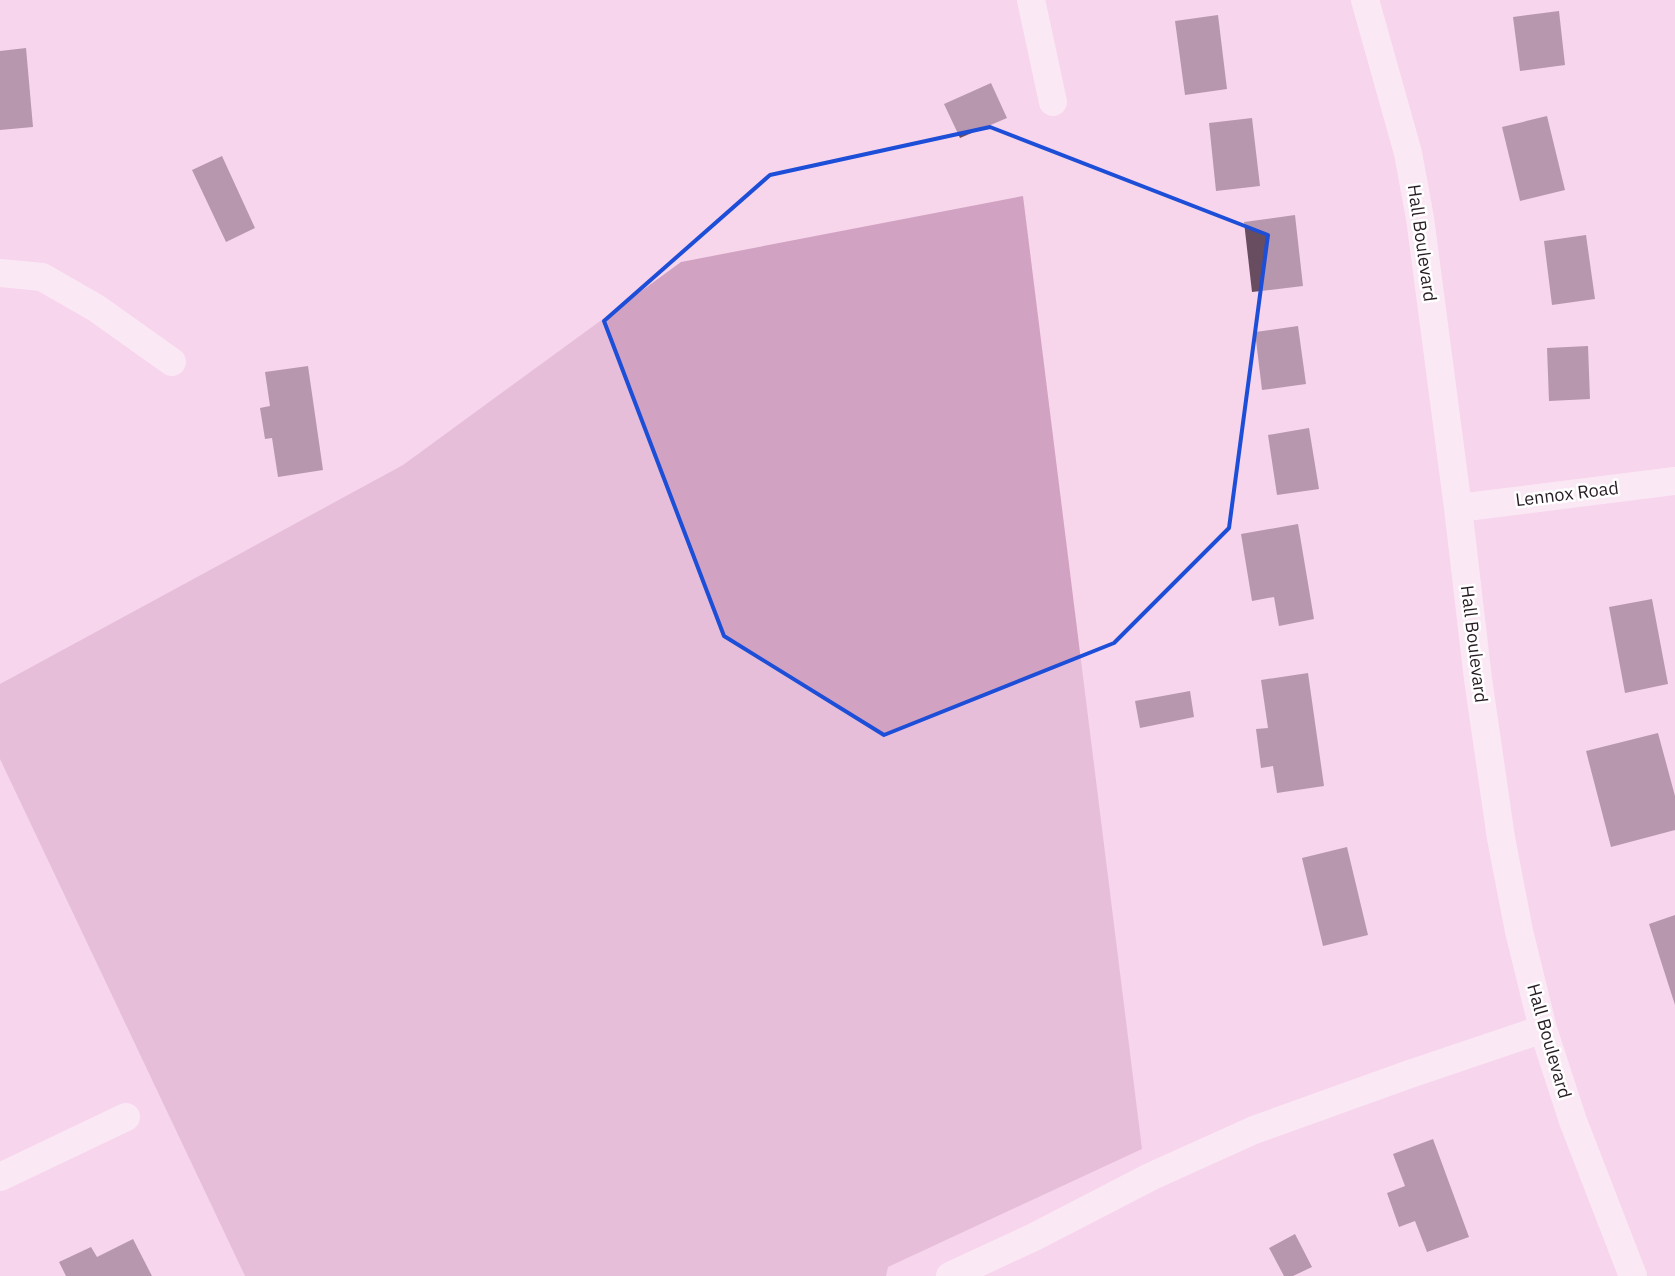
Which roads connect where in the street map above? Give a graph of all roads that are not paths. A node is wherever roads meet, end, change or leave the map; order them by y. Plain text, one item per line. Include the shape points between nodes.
1 (1031, 0) edge
2 (1365, 0) edge
3 (1053, 102) dead end
4 (0, 273) edge
5 (172, 362) dead end
6 (1675, 481) edge
7 (1458, 508) junction
8 (1543, 1029) junction
9 (126, 1117) dead end
10 (0, 1177) edge
11 (950, 1276) edge
12 (1634, 1276) edge

1 - 3 street
2 - 7 street, Hall Boulevard via 1410,163
4 - 5 street via 42,277 96,308
6 - 7 street, Lennox Road
7 - 8 street, Hall Boulevard via 1501,838
8 - 11 street via 1254,1130 1152,1176
8 - 12 street, Hall Boulevard via 1573,1121
9 - 10 street

